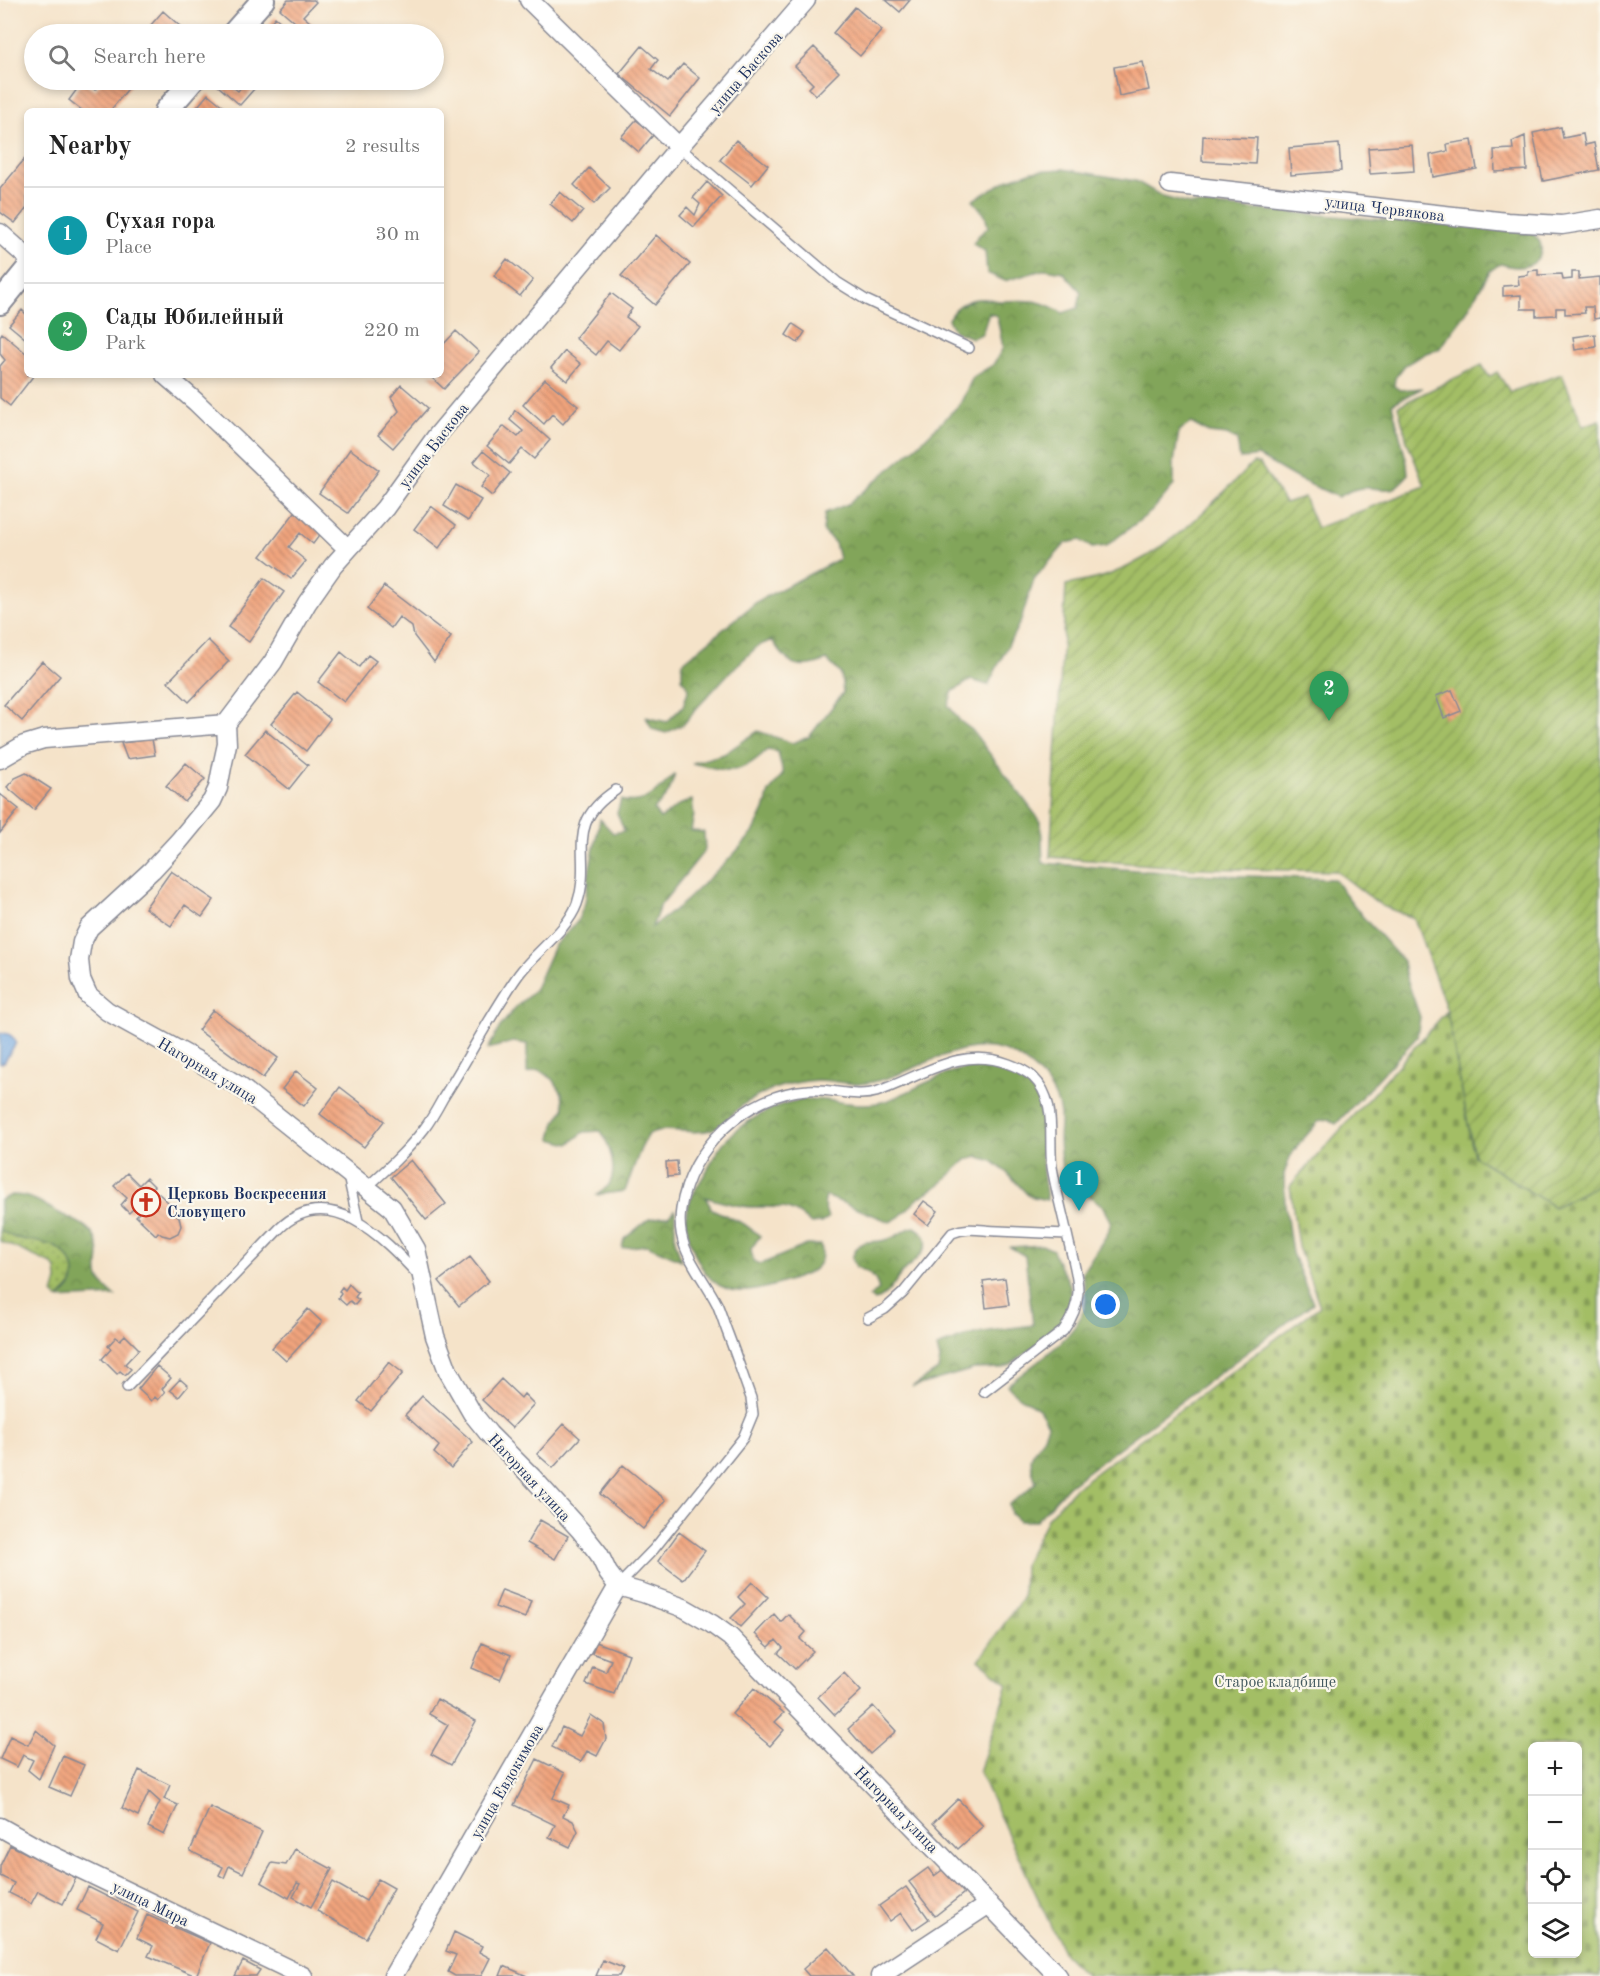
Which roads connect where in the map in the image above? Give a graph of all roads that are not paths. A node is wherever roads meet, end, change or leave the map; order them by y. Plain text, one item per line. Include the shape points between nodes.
1 (263, 0) edge
2 (529, 0) edge
3 (806, 0) edge
4 (242, 24) edge
5 (185, 90) edge
6 (169, 108) edge
7 (679, 147) junction
8 (1170, 184) dead end
9 (1600, 219) edge
10 (0, 234) edge
11 (24, 254) edge
12 (24, 274) edge
13 (0, 303) edge
14 (969, 348) dead end
15 (168, 378) edge
16 (348, 549) junction
17 (226, 724) junction
18 (0, 759) edge
19 (616, 790) dead end
20 (346, 1171) junction
21 (366, 1188) junction
22 (358, 1221) junction
23 (1067, 1234) junction
24 (421, 1278) junction
25 (868, 1318) dead end
26 (127, 1387) dead end
27 (984, 1392) dead end
28 (618, 1586) junction
29 (0, 1827) edge
30 (989, 1904) junction
31 (303, 1976) edge
32 (393, 1976) edge
33 (880, 1976) edge
34 (1058, 1976) edge

1 - 4 street
2 - 7 street
3 - 7 street, улица Баскова
5 - 6 street
7 - 14 lane via 837,282 866,300
7 - 16 street, улица Баскова via 436,437 385,508
8 - 9 street, улица Червякова via 1507,222 1562,225
10 - 11 street
12 - 13 street
15 - 16 street
16 - 17 street, улица Баскова via 320,584 273,662
17 - 18 street via 44,739
17 - 20 street, Нагорная улица via 222,767 212,801 152,870 89,928 79,960 81,979 88,995 107,1011 240,1086
19 - 21 lane via 598,804 584,825 576,906 519,975 424,1129
20 - 21 street, Нагорная улица
20 - 22 lane
21 - 24 street, Нагорная улица via 392,1208 401,1221 416,1249
22 - 24 lane
22 - 26 lane via 325,1210 295,1215
23 - 25 lane via 974,1228 952,1233 903,1293
23 - 27 lane via 1079,1298 1071,1320 1063,1331
23 - 28 lane via 1054,1181 1050,1108 1045,1092 1033,1077 1016,1066 976,1056 874,1092 818,1090 786,1094 738,1117 719,1133 702,1156 684,1193 681,1228 690,1261 717,1305 751,1398 753,1414 743,1438 654,1549
24 - 28 street, Нагорная улица via 441,1353 472,1413 573,1522
28 - 30 street, Нагорная улица via 684,1608 730,1637
28 - 32 street, улица Евдокимова
29 - 31 street, улица Мира
30 - 33 street
30 - 34 street, Нагорная улица

